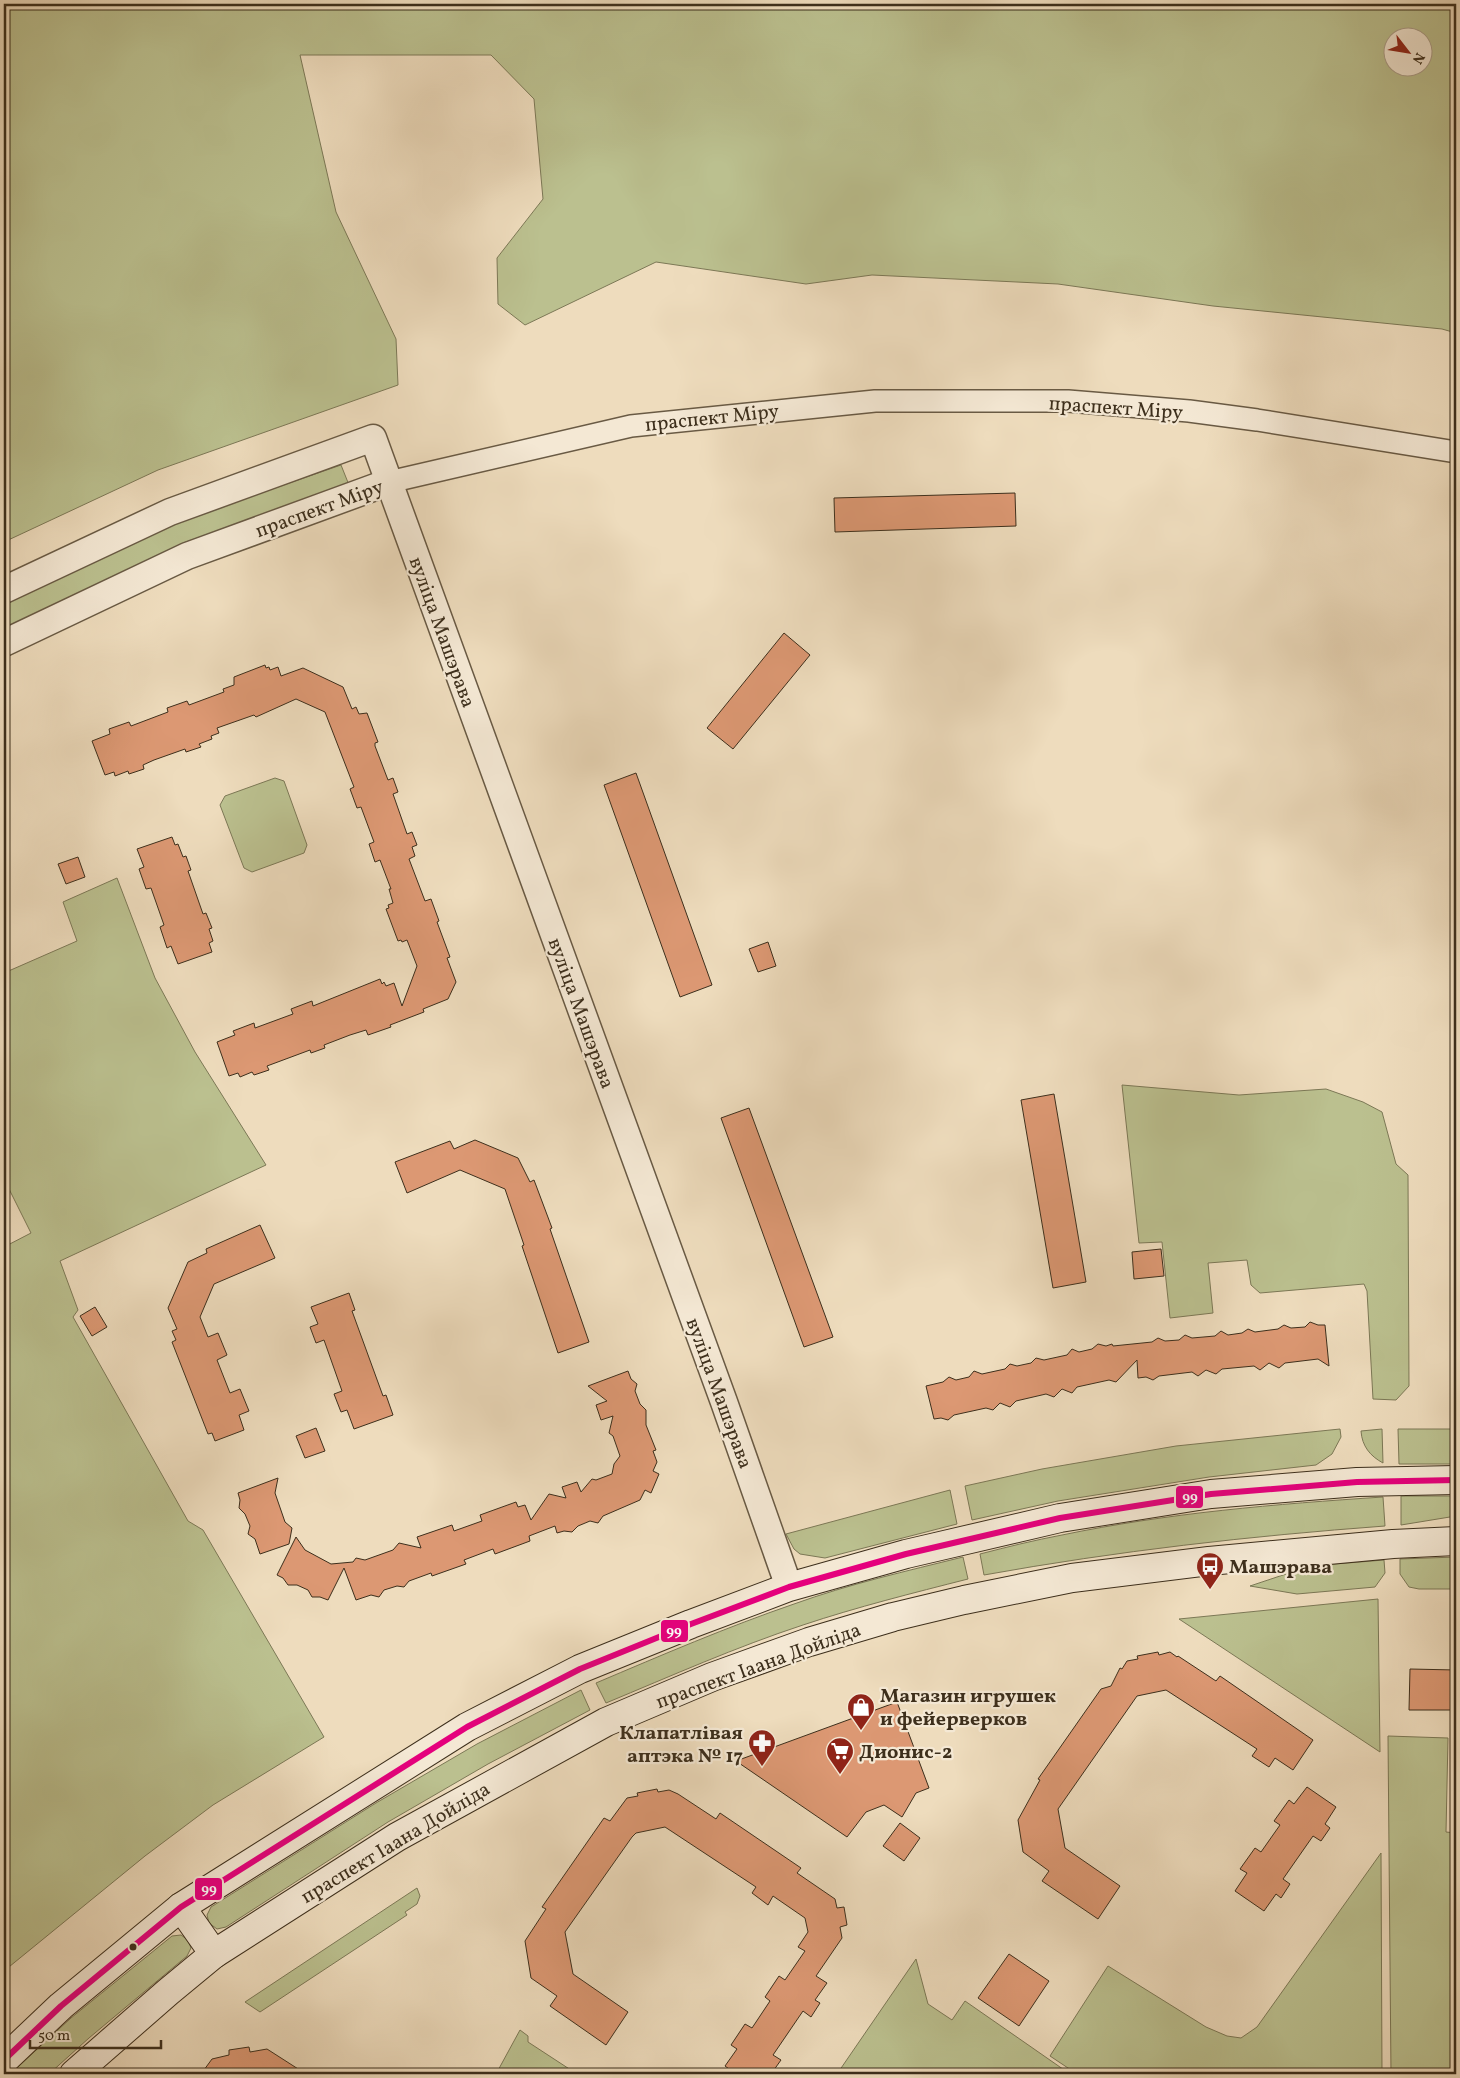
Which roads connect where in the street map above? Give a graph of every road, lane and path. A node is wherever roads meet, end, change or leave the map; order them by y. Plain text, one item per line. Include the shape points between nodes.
1 (1456, 452) edge
2 (389, 482) junction
3 (4, 590) edge
4 (4, 643) edge
5 (1456, 1480) edge
6 (1456, 1541) edge
7 (789, 1587) junction
8 (181, 1907) junction
9 (214, 1954) junction
10 (4, 2060) edge
11 (74, 2074) edge

1 - 2 street, праспект Міру via 1189,411 1068,401 875,401 631,426
2 - 3 street, вуліца Машэрава via 373,438 170,512
2 - 4 street, праспект Міру via 187,556
2 - 7 street, вуліца Машэрава
5 - 7 main road via 1357,1482 1211,1494 1135,1505 968,1538
6 - 9 main road, праспект Іаана Дойліда via 1209,1561 1072,1578 893,1617 809,1642 606,1722 397,1837
7 - 8 main road via 580,1669 467,1727
8 - 9 main road
8 - 10 main road via 61,2006
9 - 11 main road, праспект Іаана Дойліда

